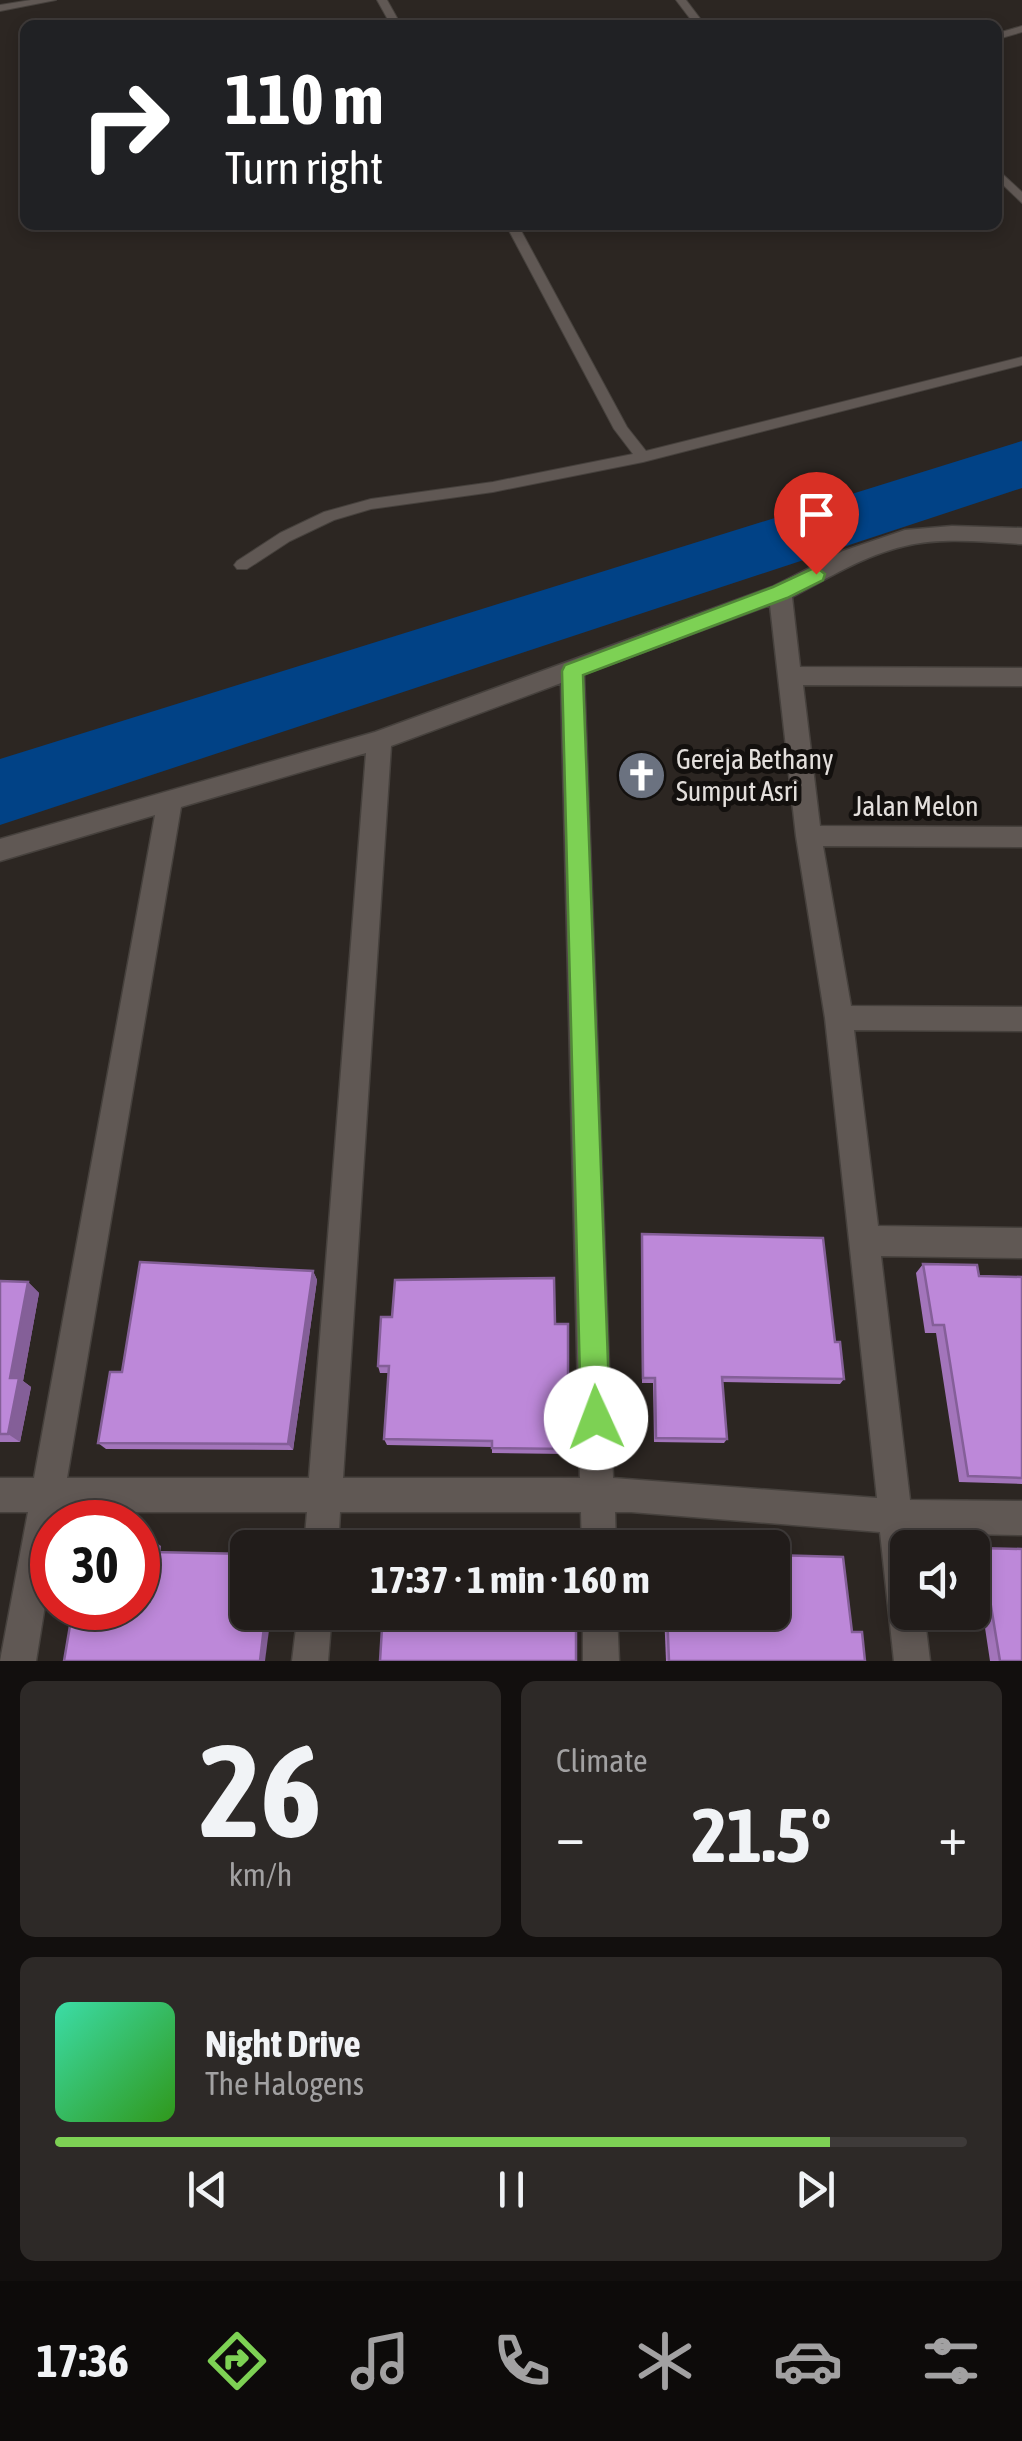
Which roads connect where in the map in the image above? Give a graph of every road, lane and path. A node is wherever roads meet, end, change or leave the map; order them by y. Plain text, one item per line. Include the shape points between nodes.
1 (51, 0) edge
2 (681, 0) edge
3 (0, 8) edge
4 (696, 20) edge
5 (1002, 178) edge
6 (1022, 200) edge
7 (515, 230) edge
8 (1022, 362) edge
9 (643, 457) junction
10 (1022, 536) edge
11 (242, 565) dead end
12 (780, 592) junction
13 (572, 671) junction
14 (788, 676) junction
15 (1022, 676) edge
16 (379, 740) junction
17 (170, 802) junction
18 (809, 836) junction
19 (1022, 837) edge
20 (0, 850) edge
21 (839, 1018) junction
22 (1022, 1019) edge
23 (864, 1241) junction
24 (1022, 1243) edge
25 (326, 1492) junction
26 (50, 1494) junction
27 (0, 1495) edge
28 (598, 1496) junction
29 (893, 1516) junction
30 (1022, 1518) edge
31 (322, 1530) edge
32 (599, 1530) edge
33 (313, 1630) edge
34 (600, 1630) edge
35 (18, 1661) edge
36 (310, 1661) edge
37 (601, 1661) edge
38 (912, 1661) edge

1 - 3 lane
2 - 4 lane
5 - 6 lane
7 - 9 lane
8 - 9 lane
9 - 11 lane via 371,504 329,516
10 - 12 street via 905,538
12 - 13 street
12 - 14 street
13 - 16 street
13 - 28 street
14 - 15 street
14 - 18 street
16 - 17 street
16 - 25 street
17 - 20 street
17 - 26 street
18 - 19 street, Jalan Melon
18 - 21 street
21 - 22 street
21 - 23 street
23 - 24 street
23 - 29 street
25 - 26 street
25 - 28 street
25 - 31 street
26 - 27 street
26 - 35 street
28 - 29 street
28 - 32 street
29 - 30 street
29 - 38 street
33 - 36 street
34 - 37 street

